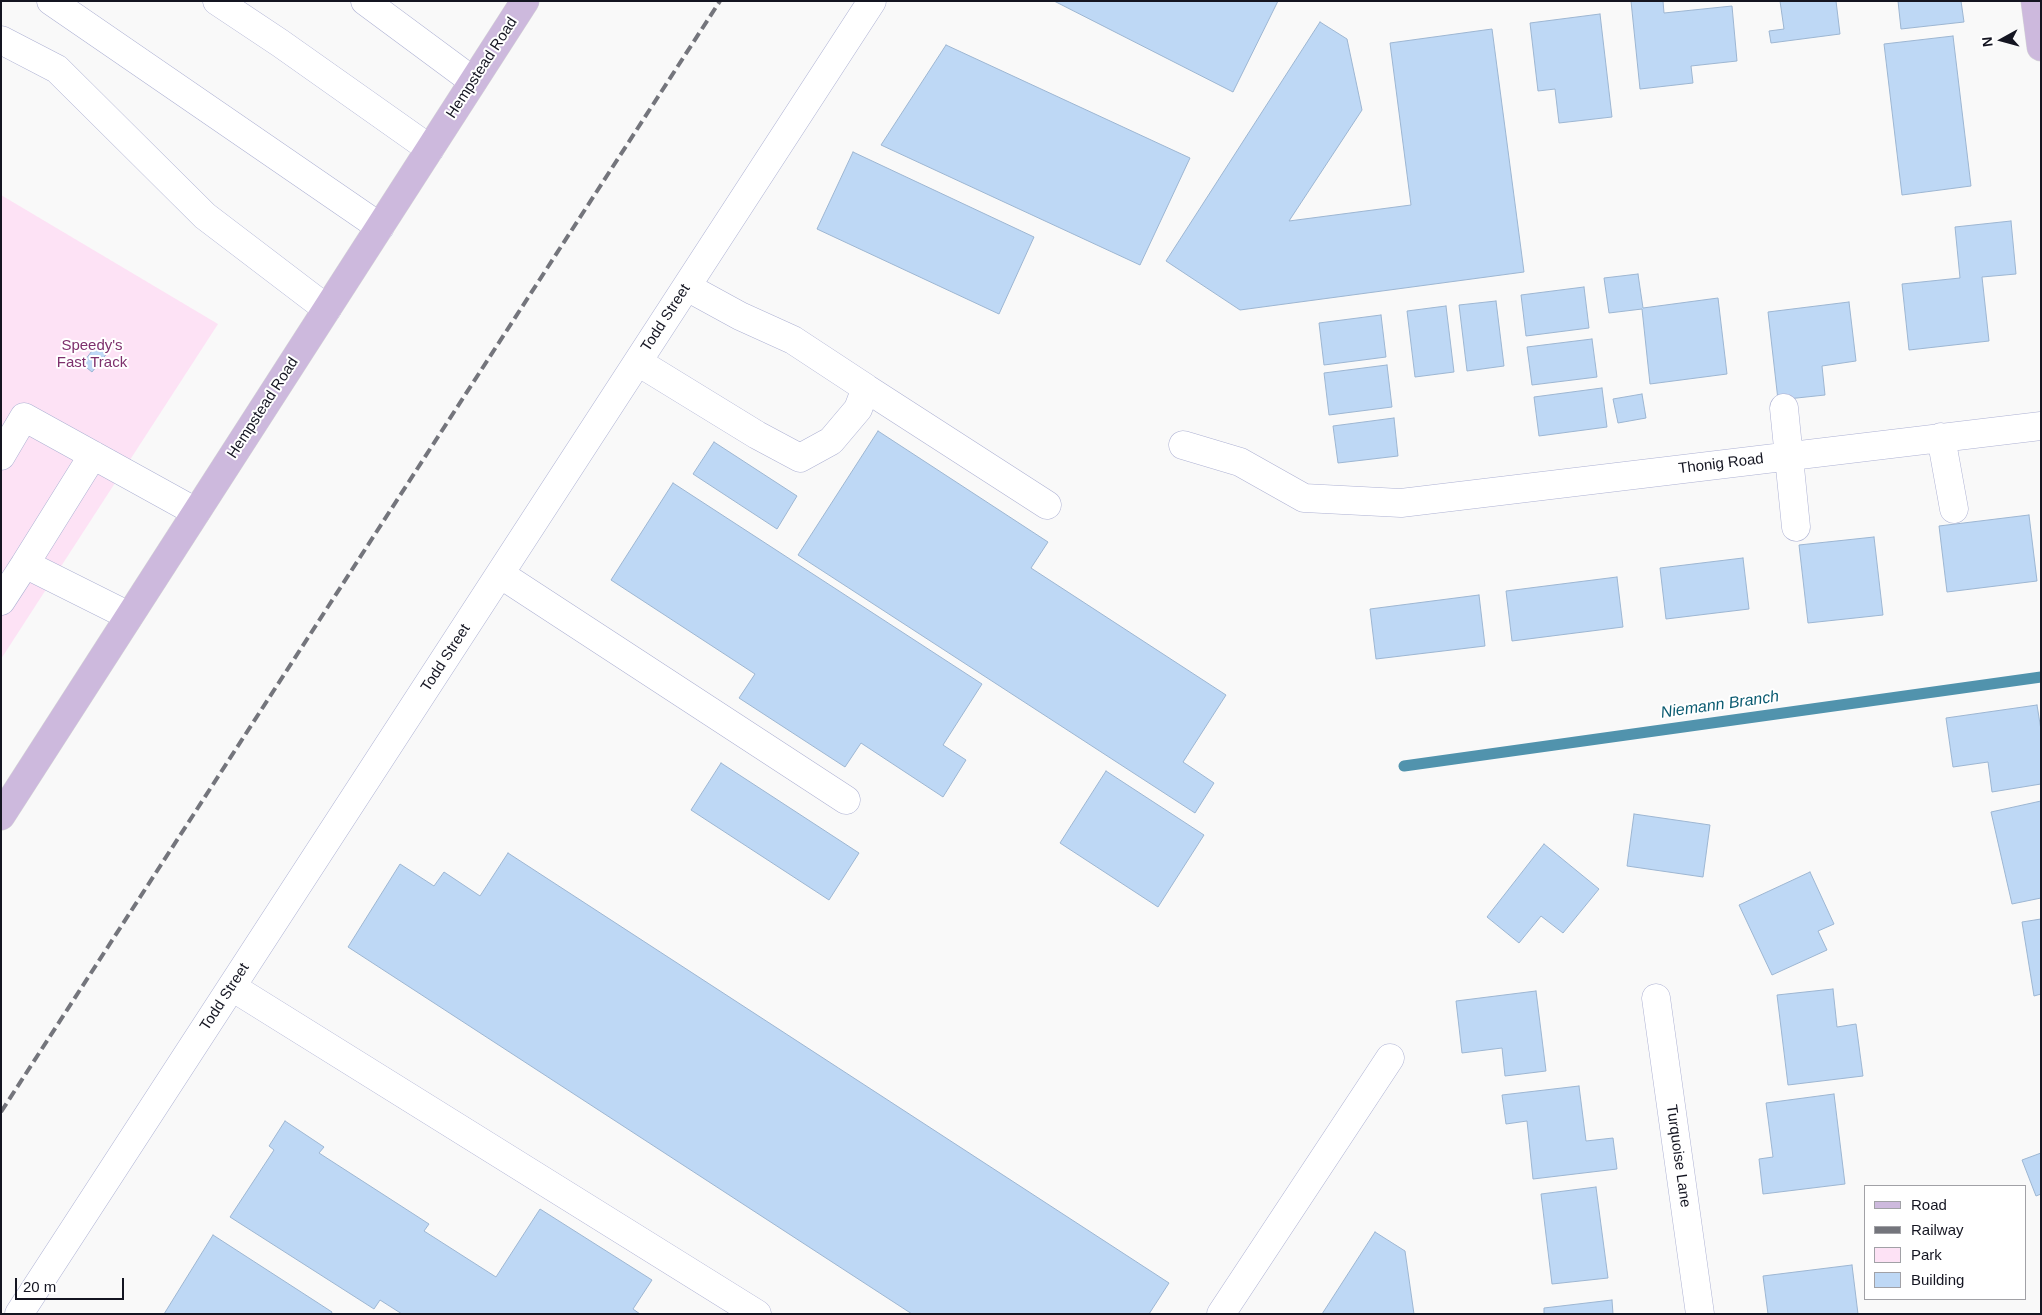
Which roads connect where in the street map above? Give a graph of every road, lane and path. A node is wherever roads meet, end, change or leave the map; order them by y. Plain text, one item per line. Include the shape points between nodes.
1 (51, 1) edge
2 (217, 1) edge
3 (365, 1) edge
4 (525, 1) edge
5 (872, 1) edge
6 (2035, 1) edge
7 (1, 40) edge
8 (2041, 47) edge
9 (473, 81) junction
10 (430, 149) junction
11 (380, 226) junction
12 (687, 287) junction
13 (327, 310) junction
14 (638, 362) junction
15 (864, 387) junction
16 (1784, 408) dead end
17 (2041, 426) edge
18 (1941, 438) junction
19 (1183, 445) dead end
20 (93, 455) junction
21 (1, 456) edge
22 (1790, 456) junction
23 (1047, 504) dead end
24 (1954, 509) dead end
25 (196, 512) junction
26 (1796, 527) dead end
27 (24, 564) junction
28 (500, 574) junction
29 (1, 601) edge
30 (130, 616) junction
31 (846, 800) dead end
32 (1, 816) edge
33 (232, 986) junction
34 (1656, 998) dead end
35 (1390, 1058) dead end
36 (20, 1314) edge
37 (757, 1314) edge
38 (1221, 1314) edge
39 (1700, 1314) edge

1 - 11 street
2 - 10 street
3 - 9 street
4 - 9 main road, Hempstead Road
5 - 12 street, Todd Street
6 - 8 main road
7 - 13 street via 57,69 205,216
9 - 10 main road, Hempstead Road
10 - 11 main road, Hempstead Road
11 - 13 main road, Hempstead Road
12 - 14 street, Todd Street
12 - 15 street via 793,340
13 - 25 main road, Hempstead Road
14 - 15 street via 800,458 831,441 858,409
14 - 28 street, Todd Street
15 - 23 street
16 - 22 street
17 - 18 street, Thonig Road
18 - 22 street, Thonig Road
18 - 24 street
19 - 22 street, Thonig Road via 1240,462 1304,498 1401,503
20 - 21 street via 24,417
20 - 25 street
20 - 27 street
22 - 26 street
25 - 30 main road, Hempstead Road
27 - 29 street
27 - 30 street
28 - 31 street
28 - 33 street, Todd Street
30 - 32 main road, Hempstead Road
33 - 36 street, Todd Street
33 - 37 street
34 - 39 street, Turquoise Lane
35 - 38 street

